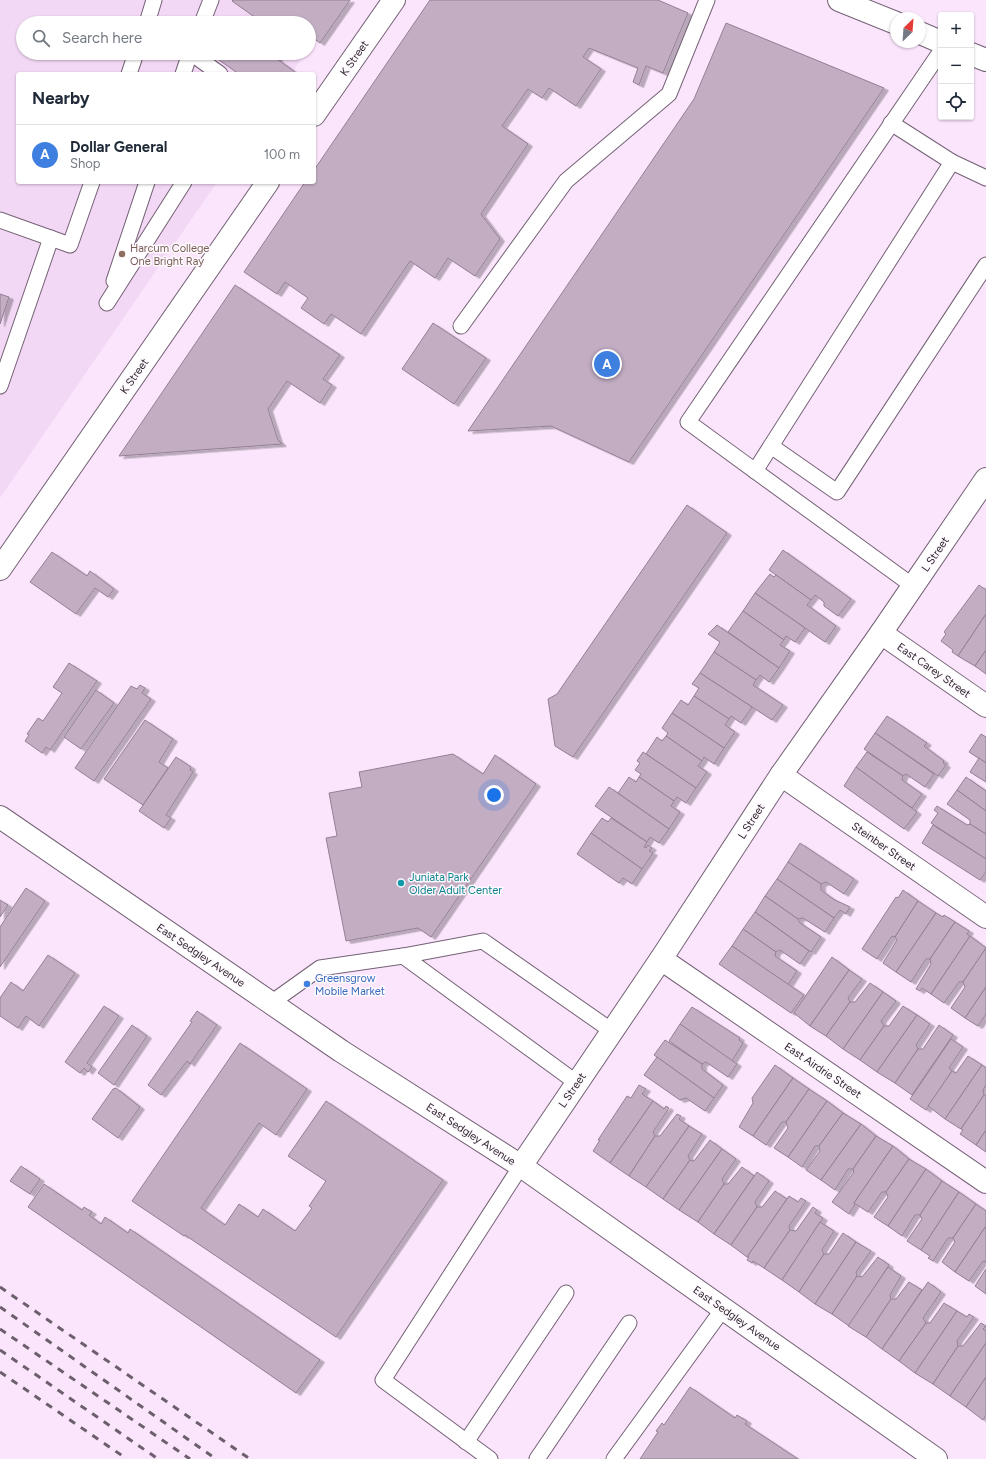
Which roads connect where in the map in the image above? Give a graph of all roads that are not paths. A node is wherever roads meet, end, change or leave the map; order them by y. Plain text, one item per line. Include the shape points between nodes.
1 (154, 0) edge
2 (211, 0) edge
3 (394, 0) edge
4 (707, 0) edge
5 (839, 0) edge
6 (149, 16) edge
7 (205, 16) edge
8 (890, 21) edge
9 (926, 36) edge
10 (938, 41) edge
11 (938, 55) edge
12 (974, 55) edge
13 (134, 60) edge
14 (188, 60) edge
15 (200, 60) edge
16 (986, 60) edge
17 (130, 72) edge
18 (184, 72) edge
19 (217, 72) edge
20 (316, 112) edge
21 (891, 123) junction
22 (952, 162) junction
23 (986, 178) edge
24 (91, 184) edge
25 (146, 184) edge
26 (183, 184) edge
27 (267, 184) edge
28 (0, 220) edge
29 (51, 238) junction
30 (986, 265) edge
31 (461, 326) dead end
32 (0, 386) edge
33 (771, 446) junction
34 (755, 471) junction
35 (986, 479) edge
36 (0, 569) edge
37 (913, 586) junction
38 (881, 633) junction
39 (986, 706) edge
40 (781, 775) junction
41 (0, 817) edge
42 (986, 917) edge
43 (403, 956) junction
44 (661, 959) junction
45 (271, 1003) junction
46 (612, 1031) junction
47 (577, 1083) junction
48 (521, 1166) junction
49 (986, 1182) edge
50 (566, 1293) dead end
51 (723, 1309) junction
52 (629, 1323) dead end
53 (466, 1442) junction
54 (490, 1459) edge
55 (537, 1459) edge
56 (614, 1459) edge
57 (936, 1459) edge

1 - 6 lane
2 - 7 lane
3 - 20 street, K Street
4 - 31 lane via 669,94 566,181
5 - 8 street
9 - 10 street
11 - 21 lane
12 - 16 street
13 - 17 lane
14 - 18 lane
15 - 19 lane
21 - 22 lane
21 - 34 lane via 688,422
22 - 23 lane
22 - 33 lane
24 - 29 lane via 70,245
25 - 26 lane via 107,303
27 - 36 street, K Street
28 - 29 lane
29 - 32 lane
30 - 33 lane via 837,492
33 - 34 lane
34 - 37 lane
35 - 37 street, L Street
37 - 38 street, L Street
38 - 39 street, East Carey Street
38 - 40 street, L Street
40 - 42 street, Steinber Street
40 - 44 street, L Street
41 - 45 street, East Sedgley Avenue
43 - 45 lane via 320,968
43 - 46 lane via 483,941
43 - 47 lane
44 - 46 street, L Street
44 - 49 street, East Airdrie Street
45 - 48 street, East Sedgley Avenue
46 - 47 street, L Street
47 - 48 street, L Street
48 - 51 street, East Sedgley Avenue
48 - 53 lane via 383,1380
50 - 53 lane
51 - 56 lane
51 - 57 street, East Sedgley Avenue
52 - 55 lane
53 - 54 lane

